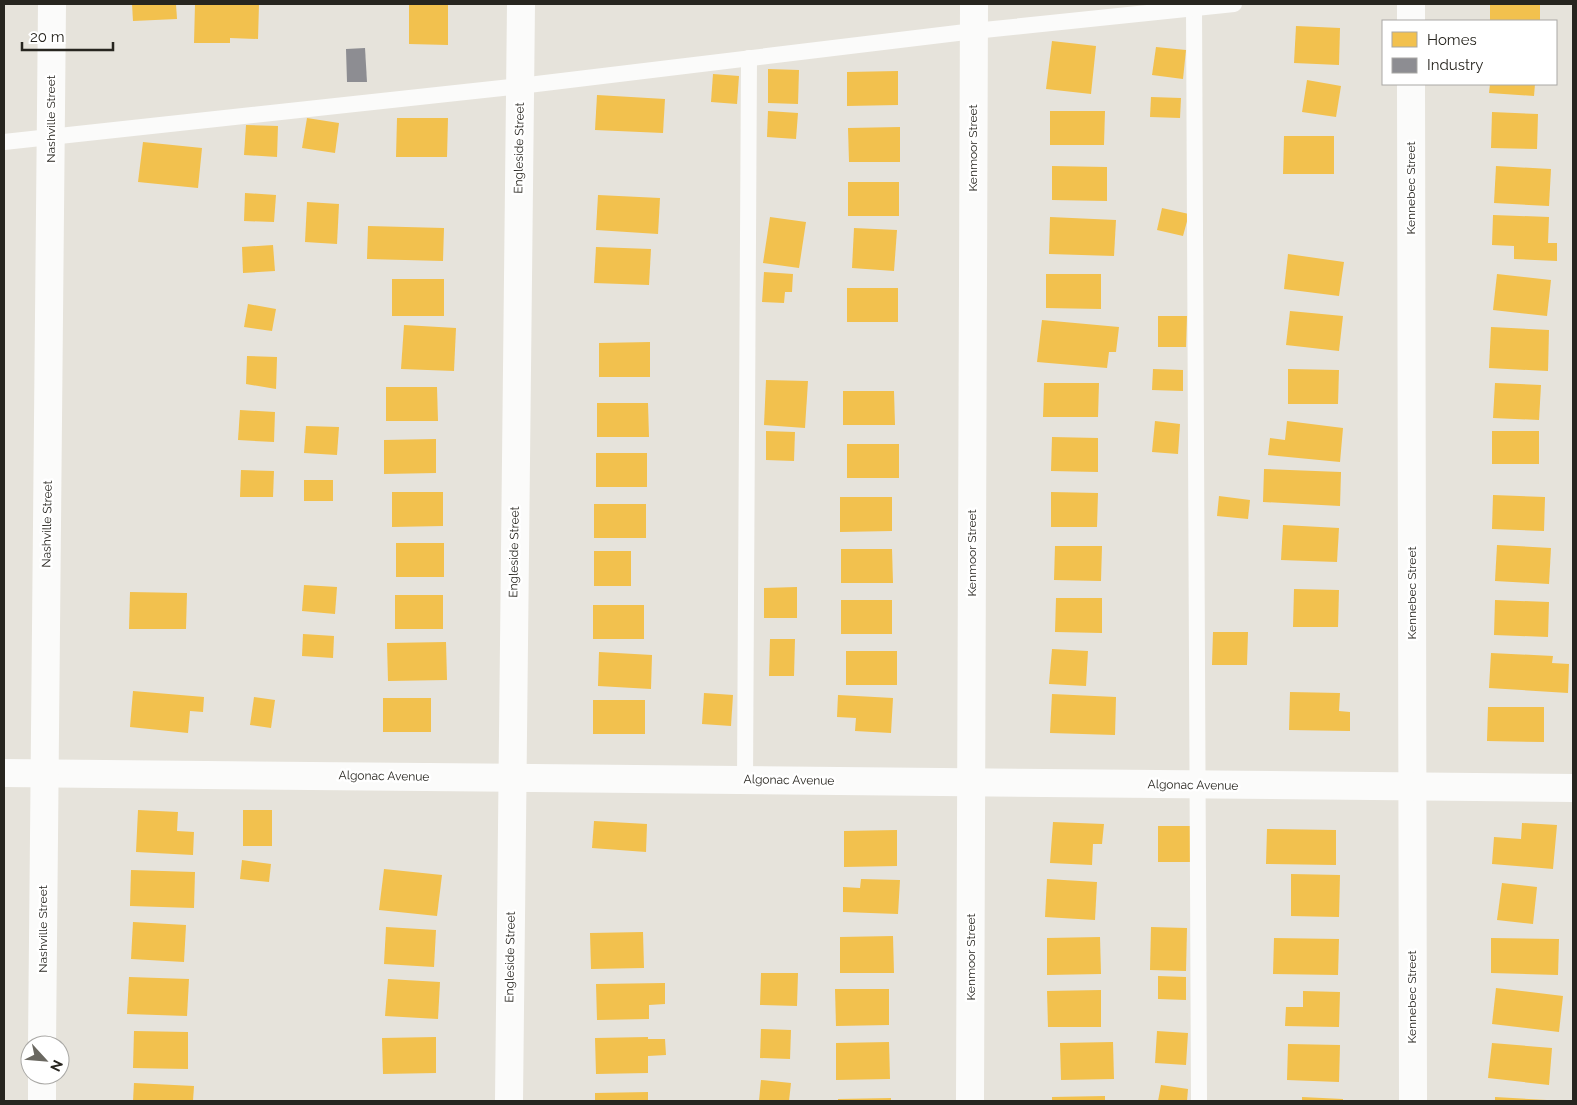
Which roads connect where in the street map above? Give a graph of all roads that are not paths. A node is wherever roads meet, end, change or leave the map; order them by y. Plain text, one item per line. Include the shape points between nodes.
1 (52, 4) edge
2 (521, 4) edge
3 (974, 4) edge
4 (1234, 4) edge
5 (1411, 4) edge
6 (1194, 8) junction
7 (1411, 20) edge
8 (974, 31) junction
9 (749, 58) junction
10 (1411, 85) edge
11 (520, 86) junction
12 (51, 137) junction
13 (4, 142) edge
14 (4, 773) edge
15 (44, 773) junction
16 (512, 778) junction
17 (745, 780) junction
18 (972, 782) junction
19 (1198, 785) junction
20 (1412, 787) junction
21 (1573, 788) edge
22 (42, 1035) edge
23 (42, 1085) edge
24 (42, 1101) edge
25 (509, 1101) edge
26 (970, 1101) edge
27 (1199, 1101) edge
28 (1412, 1101) edge

1 - 12 street, Nashville Street
2 - 11 street, Engleside Street
3 - 8 street, Kenmoor Street
4 - 6 lane
5 - 7 street
6 - 8 lane
6 - 19 lane
8 - 9 lane
8 - 18 street, Kenmoor Street
9 - 11 lane
9 - 17 lane
10 - 20 street, Kennebec Street
11 - 12 lane
11 - 16 street, Engleside Street
12 - 13 lane
12 - 15 street, Nashville Street
14 - 15 street, Algonac Avenue
15 - 16 street, Algonac Avenue
15 - 22 street, Nashville Street
16 - 17 street, Algonac Avenue
16 - 25 street, Engleside Street
17 - 18 street, Algonac Avenue
18 - 19 street, Algonac Avenue
18 - 26 street, Kenmoor Street
19 - 20 street, Algonac Avenue
19 - 27 lane
20 - 21 street, Algonac Avenue
20 - 28 street, Kennebec Street
23 - 24 street

